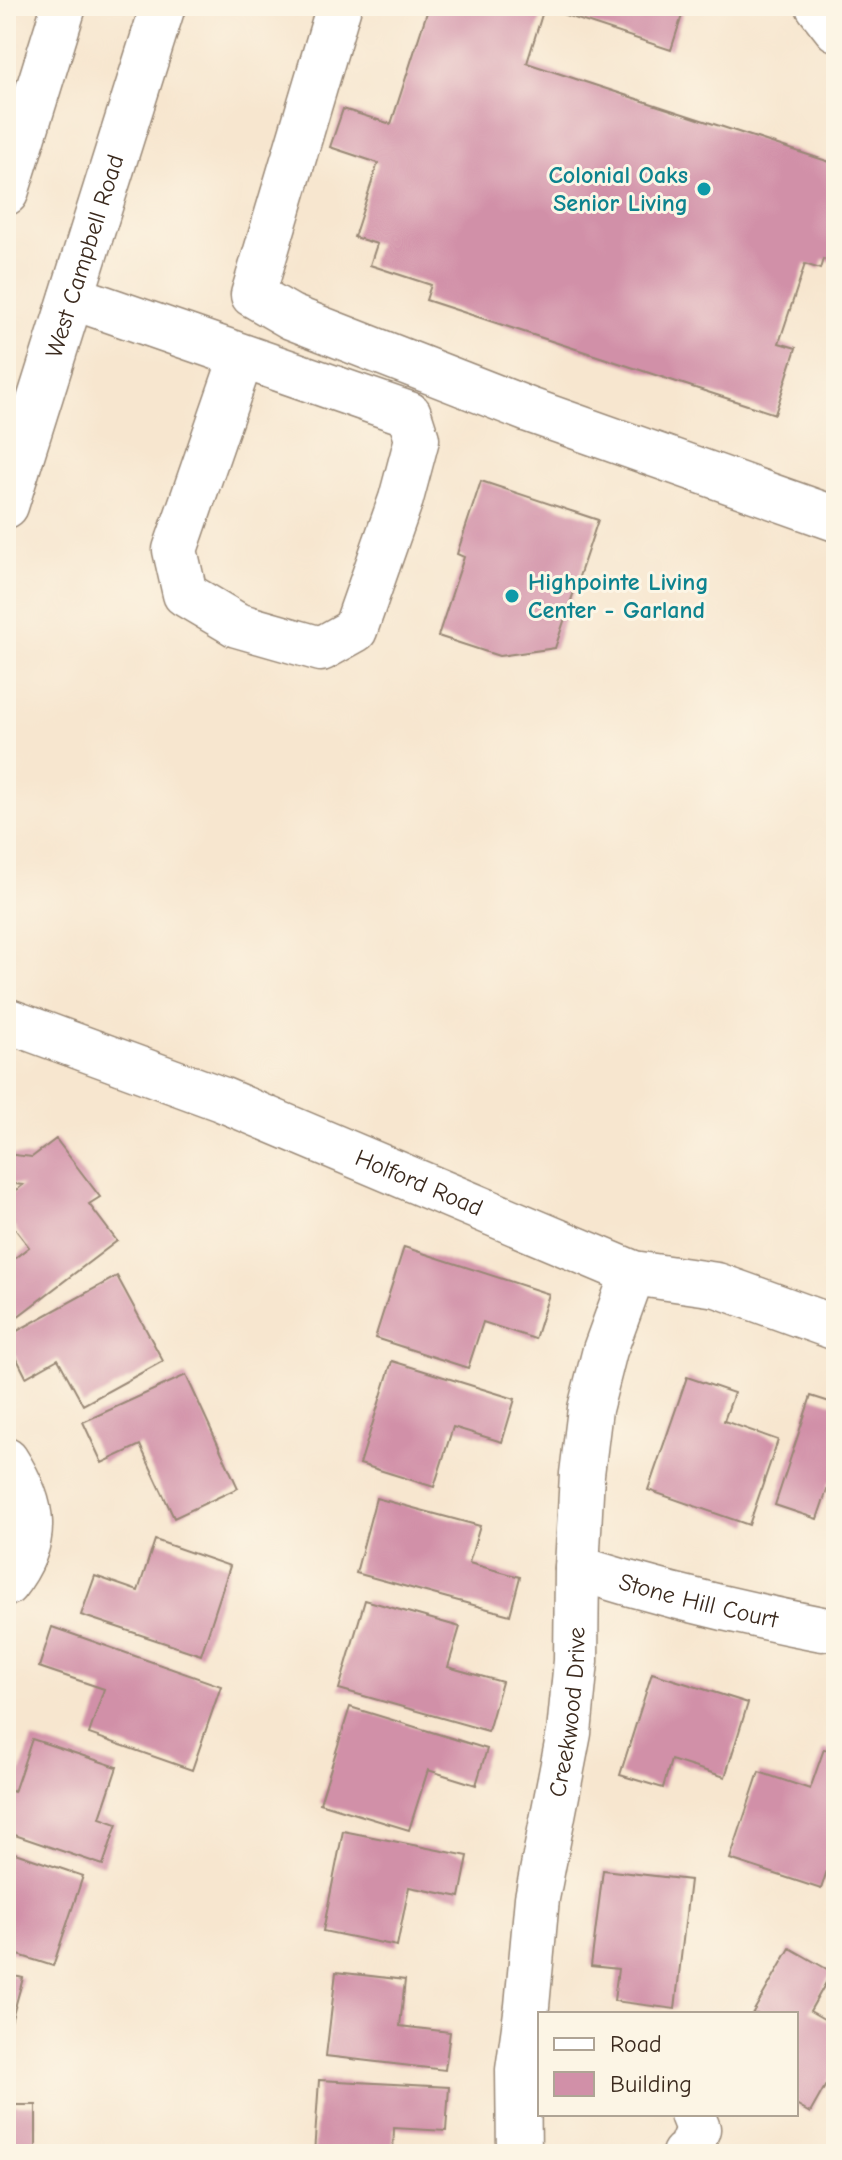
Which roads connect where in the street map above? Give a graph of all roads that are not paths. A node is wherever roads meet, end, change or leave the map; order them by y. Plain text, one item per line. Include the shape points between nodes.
1 (64, 6) edge
2 (163, 6) edge
3 (818, 6) edge
4 (332, 8) edge
5 (836, 29) edge
6 (6, 193) edge
7 (72, 297) junction
8 (242, 356) junction
9 (6, 506) edge
10 (836, 519) edge
11 (6, 1020) edge
12 (633, 1273) junction
13 (836, 1328) edge
14 (6, 1460) edge
15 (577, 1568) junction
16 (6, 1584) edge
17 (822, 1629) dead end
18 (529, 2071) edge
19 (693, 2116) edge
20 (519, 2154) edge
21 (684, 2154) edge

1 - 6 street
2 - 7 street, West Campbell Road
3 - 5 street
4 - 10 street via 253,295 291,317 529,410
7 - 8 street
7 - 9 street, West Campbell Road
8 - 8 street via 409,414 417,439 355,630 321,649 237,625 185,594 175,550
11 - 12 street, Holford Road via 221,1099
12 - 13 street, Holford Road via 717,1285
12 - 15 street, Creekwood Drive via 590,1409
14 - 16 street via 24,1494 32,1529 20,1566
15 - 17 street, Stone Hill Court
15 - 18 street, Creekwood Drive via 569,1733 537,1898 527,2006
18 - 20 street, Creekwood Drive
19 - 21 street via 698,2129

